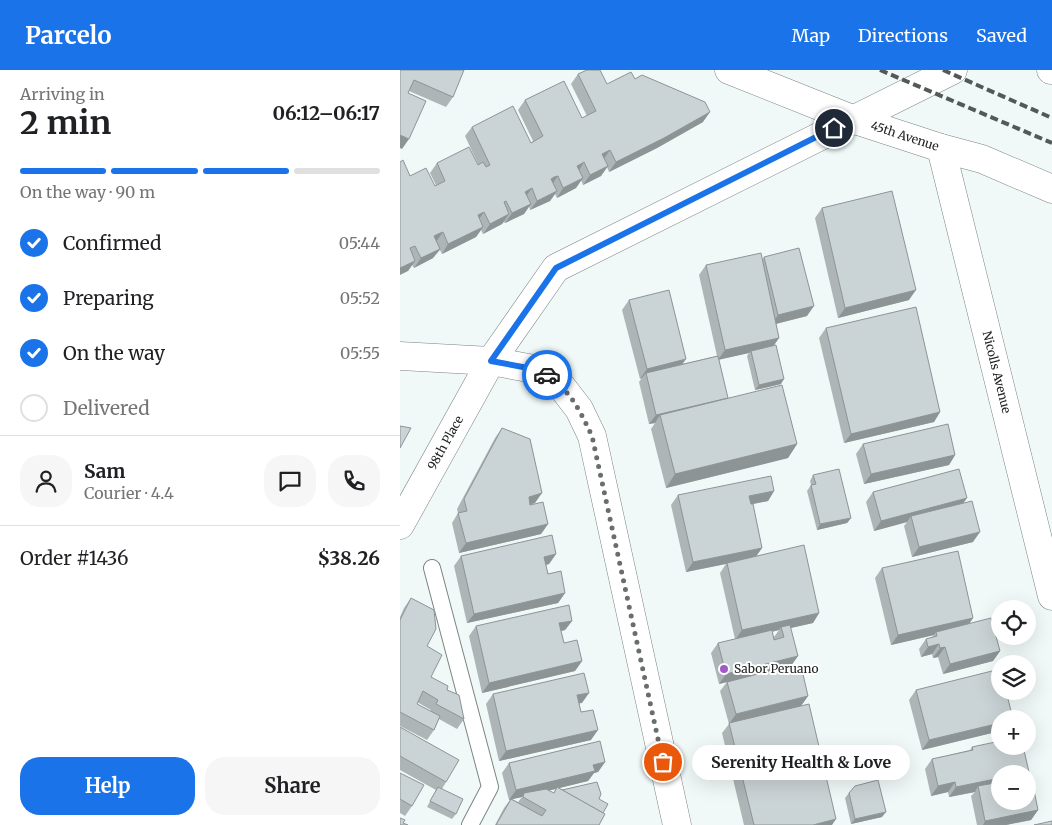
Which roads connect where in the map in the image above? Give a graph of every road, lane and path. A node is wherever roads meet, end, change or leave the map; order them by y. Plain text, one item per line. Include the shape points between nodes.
1 (729, 70) edge
2 (953, 70) edge
3 (852, 119) junction
4 (941, 148) junction
5 (1052, 189) edge
6 (400, 356) edge
7 (491, 361) junction
8 (400, 525) edge
9 (432, 568) dead end
10 (1052, 596) edge
11 (674, 813) edge
12 (470, 825) edge
13 (660, 825) edge

1 - 3 street, 45th Avenue
2 - 3 street, 98th Place
3 - 4 street, 45th Avenue
3 - 7 street, 98th Place via 556,268
4 - 5 street, 45th Avenue via 982,159
4 - 10 street, Nicolls Avenue
6 - 7 street
7 - 8 street, 98th Place
7 - 11 street via 539,370 562,386 579,408 592,436
9 - 12 lane via 490,787
11 - 13 street

